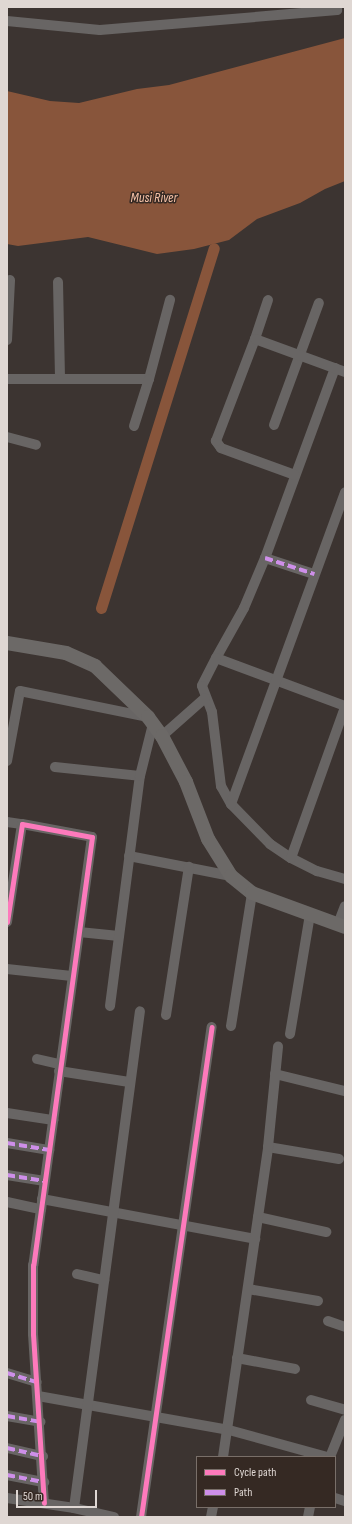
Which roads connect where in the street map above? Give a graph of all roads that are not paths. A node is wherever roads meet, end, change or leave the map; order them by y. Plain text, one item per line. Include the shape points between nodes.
1 (337, 7) edge
2 (7, 21) edge
3 (10, 280) dead end
4 (58, 282) dead end
5 (170, 300) dead end
6 (268, 300) dead end
7 (319, 303) dead end
8 (255, 339) junction
9 (7, 340) edge
10 (300, 355) junction
11 (335, 368) junction
12 (345, 372) edge
13 (60, 378) junction
14 (149, 378) junction
15 (7, 379) edge
16 (274, 425) dead end
17 (134, 426) dead end
18 (7, 437) edge
19 (36, 446) dead end
20 (295, 475) junction
21 (345, 492) edge
22 (265, 558) junction
23 (314, 574) junction
24 (7, 643) edge
25 (216, 658) junction
26 (275, 681) junction
27 (203, 701) junction
28 (345, 707) edge
29 (150, 721) junction
30 (162, 736) junction
31 (7, 761) edge
32 (55, 767) dead end
33 (140, 776) junction
34 (231, 804) junction
35 (7, 822) edge
36 (22, 824) junction
37 (128, 856) junction
38 (291, 858) junction
39 (189, 867) junction
40 (231, 876) junction
41 (345, 879) edge
42 (252, 893) junction
43 (345, 906) edge
44 (310, 915) junction
45 (7, 922) edge
46 (341, 925) edge
47 (79, 932) junction
48 (119, 936) junction
49 (7, 968) edge
50 (72, 976) junction
51 (110, 1006) dead end
52 (140, 1010) dead end
53 (166, 1015) dead end
54 (231, 1026) dead end
55 (212, 1027) dead end
56 (290, 1034) dead end
57 (278, 1046) dead end
58 (36, 1059) dead end
59 (59, 1067) junction
60 (275, 1074) junction
61 (129, 1082) junction
62 (345, 1091) edge
63 (7, 1113) edge
64 (53, 1120) junction
65 (7, 1143) edge
66 (268, 1147) junction
67 (49, 1150) junction
68 (340, 1160) dead end
69 (7, 1175) edge
70 (45, 1181) junction
71 (7, 1202) edge
72 (42, 1204) junction
73 (113, 1213) junction
74 (258, 1217) junction
75 (183, 1225) junction
76 (326, 1232) dead end
77 (255, 1239) junction
78 (77, 1274) dead end
79 (104, 1280) junction
80 (248, 1289) junction
81 (318, 1302) dead end
82 (328, 1322) dead end
83 (345, 1327) edge
84 (237, 1358) junction
85 (295, 1370) dead end
86 (7, 1373) edge
87 (38, 1382) junction
88 (38, 1396) junction
89 (311, 1400) dead end
90 (88, 1405) junction
91 (345, 1410) edge
92 (7, 1416) edge
93 (155, 1416) junction
94 (345, 1420) edge
95 (40, 1422) junction
96 (229, 1430) junction
97 (7, 1448) edge
98 (43, 1456) junction
99 (223, 1456) edge
100 (323, 1456) edge
101 (330, 1456) edge
102 (7, 1475) edge
103 (44, 1482) junction
104 (7, 1498) edge
105 (44, 1503) junction
106 (74, 1508) junction
107 (114, 1517) edge
108 (141, 1517) edge

1 - 2 street via 337,10 100,30
3 - 9 street
4 - 13 street
5 - 14 street
6 - 8 street
7 - 10 street
8 - 10 street
8 - 20 street via 216,441 220,448
10 - 11 street
10 - 16 street
11 - 12 street
11 - 20 street
13 - 14 street
13 - 15 street
14 - 17 street
18 - 19 street
20 - 22 street
21 - 23 street
22 - 23 street
22 - 25 street via 244,608
23 - 26 street
24 - 29 street via 38,646 81,658 95,666
25 - 26 street
25 - 27 street via 203,681
26 - 28 street
26 - 34 street
27 - 30 street
27 - 34 street via 214,722 218,772
28 - 38 street
29 - 30 street
29 - 31 street via 20,691
29 - 33 street
30 - 40 street via 186,782 208,839
32 - 33 street
33 - 37 street
34 - 38 street via 270,844
35 - 36 street
36 - 45 street
36 - 47 street via 92,837
37 - 39 street
37 - 48 street
38 - 41 street via 317,871
39 - 40 street
39 - 53 street
40 - 42 street
42 - 44 street
42 - 54 street
43 - 46 street
44 - 46 street
44 - 56 street
47 - 48 street
47 - 50 street
48 - 51 street
49 - 50 street
50 - 59 street
52 - 61 street
55 - 75 street
57 - 60 street
58 - 59 street
59 - 61 street
59 - 64 street
60 - 62 street
60 - 66 street
61 - 73 street
63 - 64 street
64 - 67 street
65 - 67 street
66 - 68 street
66 - 74 street
67 - 70 street
69 - 70 street
70 - 72 street
71 - 72 street
72 - 73 street
72 - 87 street via 33,1265 33,1334
73 - 75 street
73 - 79 street
74 - 76 street
74 - 77 street
75 - 77 street
75 - 93 street
77 - 80 street
78 - 79 street
79 - 90 street
80 - 81 street
80 - 84 street
82 - 83 street
84 - 85 street
84 - 96 street
86 - 87 street
87 - 88 street
88 - 90 street
88 - 95 street
89 - 91 street
90 - 93 street
90 - 106 street
92 - 95 street
93 - 96 street
93 - 108 street
94 - 101 street
95 - 98 street
96 - 99 street
96 - 100 street
97 - 98 street
98 - 103 street
102 - 103 street
103 - 105 street
104 - 105 street
105 - 106 street
106 - 107 street

